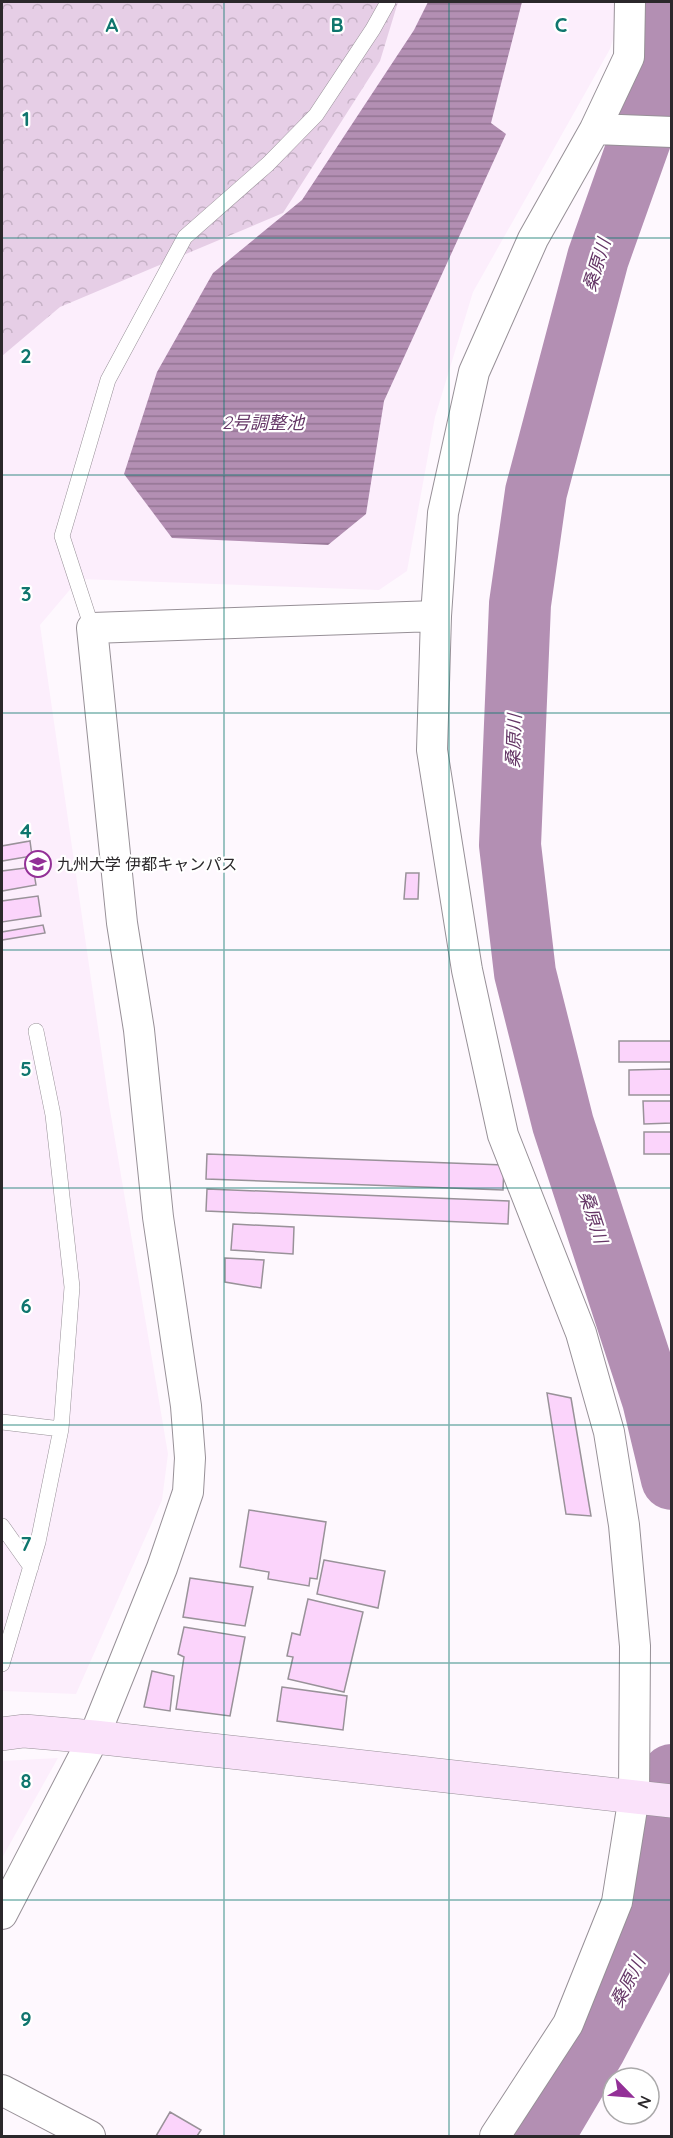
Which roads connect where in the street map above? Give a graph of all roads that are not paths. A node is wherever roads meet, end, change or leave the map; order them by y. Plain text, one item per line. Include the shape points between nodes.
1 (388, 2) edge
2 (630, 2) edge
3 (605, 129) junction
4 (672, 132) edge
5 (436, 616) junction
6 (92, 628) junction
7 (36, 1031) dead end
8 (2, 1422) edge
9 (61, 1429) junction
10 (2, 1526) edge
11 (31, 1567) junction
12 (2, 1664) edge
13 (2, 1734) edge
14 (93, 1737) junction
15 (634, 1796) junction
16 (672, 1801) edge
17 (2, 1914) edge
18 (2, 2090) edge
19 (90, 2136) edge
20 (495, 2136) edge

1 - 6 lane via 316,115 268,164 184,237 108,380 62,536
2 - 3 street via 629,57
3 - 4 street
3 - 5 street via 533,239 474,372 442,513
5 - 6 street
5 - 15 street via 432,750 481,1044 503,1135 581,1333 609,1431 624,1525 635,1646
6 - 14 street via 122,923 139,1030 158,1217 190,1458 188,1492 162,1568
7 - 9 lane via 53,1115 72,1287
8 - 9 lane
9 - 11 lane
10 - 11 lane
11 - 12 lane
13 - 14 street via 24,1731
14 - 15 street
14 - 17 street
15 - 16 street
15 - 20 street via 617,1902 568,2024
18 - 19 street

